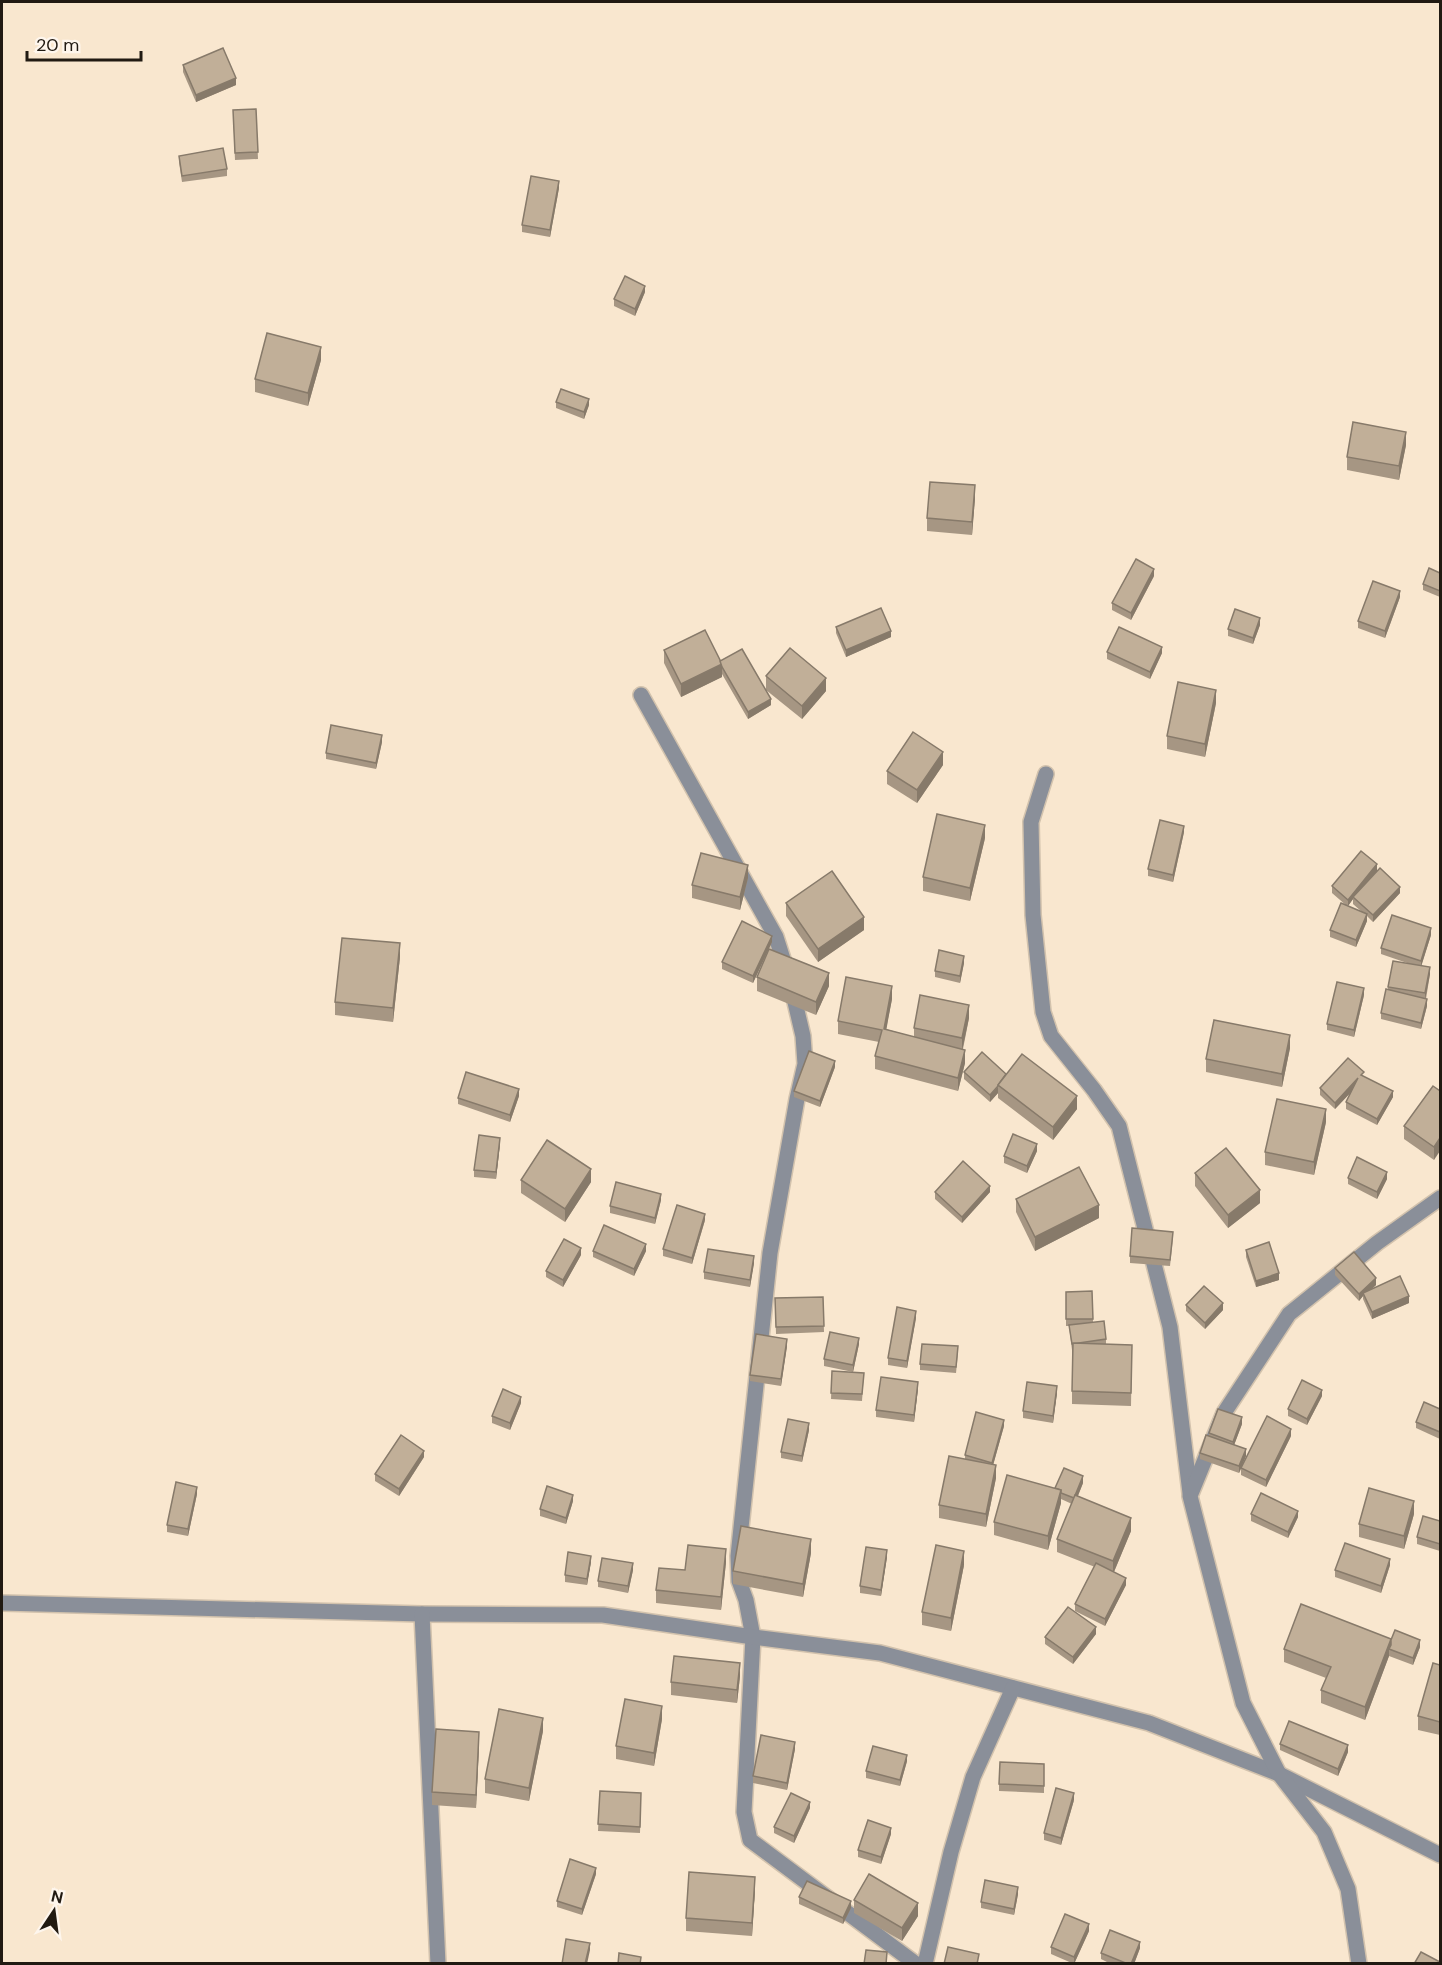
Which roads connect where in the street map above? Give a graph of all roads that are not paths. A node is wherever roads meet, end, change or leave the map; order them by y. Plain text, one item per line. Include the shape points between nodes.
1 (641, 695) dead end
2 (1046, 774) dead end
3 (1440, 1198) edge
4 (1190, 1496) junction
5 (2, 1603) edge
6 (422, 1614) junction
7 (753, 1637) junction
8 (1013, 1688) junction
9 (1280, 1774) junction
10 (1440, 1855) edge
11 (438, 1964) edge
12 (916, 1964) edge
13 (925, 1964) edge
14 (1359, 1964) edge

1 - 7 street via 776,937 802,1036 805,1064 770,1253 738,1556 739,1581
2 - 4 street via 1031,822 1033,915 1043,1012 1051,1036 1119,1126 1170,1327
3 - 4 street via 1289,1314 1224,1413
4 - 9 street via 1243,1702
5 - 6 street
6 - 7 street via 603,1615
6 - 11 street
7 - 8 street via 880,1653
7 - 12 street via 744,1812 750,1840
8 - 9 street via 1149,1723
8 - 13 street via 973,1777
9 - 10 street
9 - 14 street via 1324,1832 1348,1889

